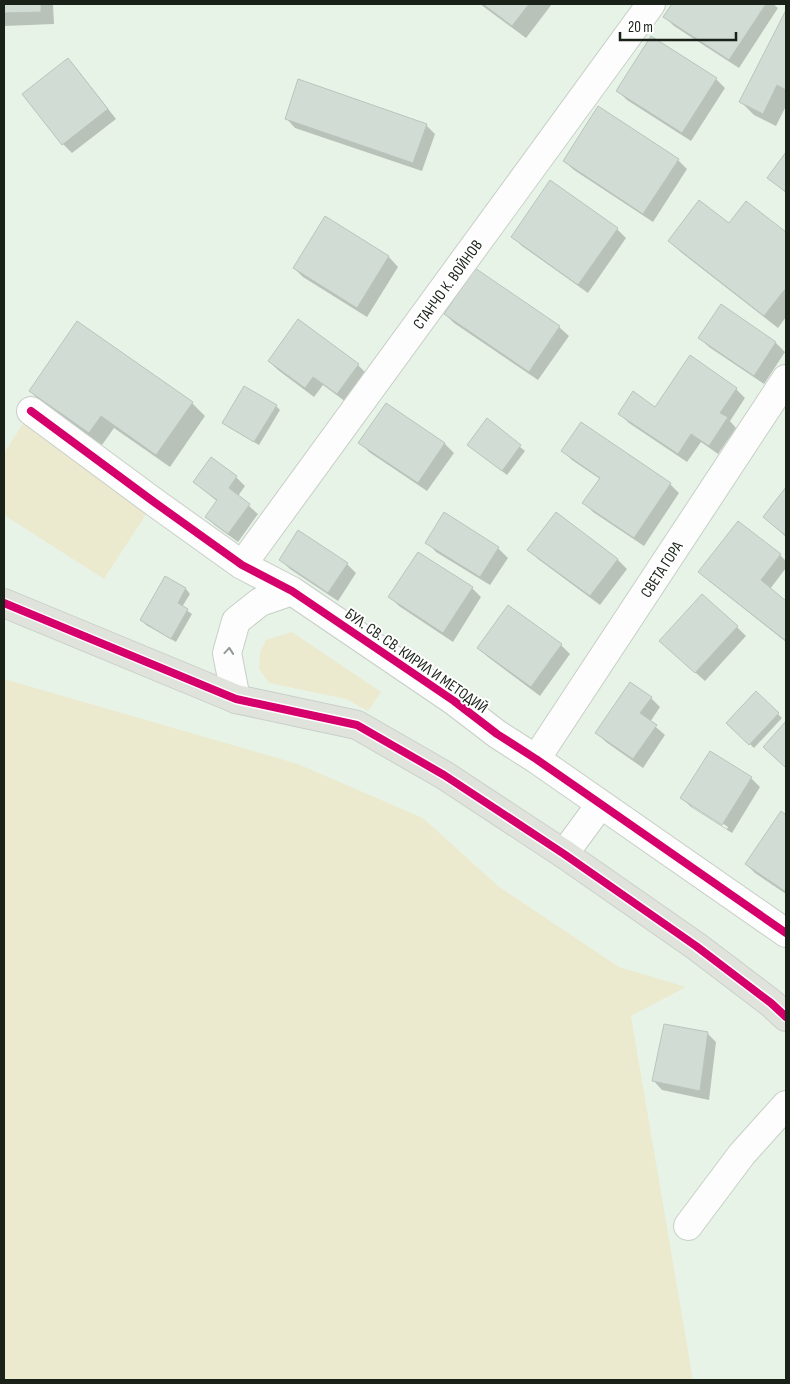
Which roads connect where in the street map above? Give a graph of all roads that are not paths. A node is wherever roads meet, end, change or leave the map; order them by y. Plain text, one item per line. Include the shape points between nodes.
1 (651, 4) edge
2 (786, 379) edge
3 (32, 411) dead end
4 (242, 565) junction
5 (292, 591) junction
6 (4, 603) edge
7 (236, 699) junction
8 (536, 759) junction
9 (600, 805) junction
10 (564, 854) junction
11 (786, 933) edge
12 (786, 1017) edge
13 (786, 1105) edge
14 (688, 1226) dead end

1 - 4 street, СТАНЧО К. ВОЙНОВ
2 - 8 street, СВЕТА ГОРА
3 - 4 street, БУЛ. СВ. СВ. КИРИЛ И МЕТОДИЙ
4 - 5 street, БУЛ. СВ. СВ. КИРИЛ И МЕТОДИЙ
7 -> 5 street via 227,653 236,621 260,602
5 - 8 street, БУЛ. СВ. СВ. КИРИЛ И МЕТОДИЙ
6 - 7 main road
7 - 10 main road via 357,725 444,775
8 - 9 street, БУЛ. СВ. СВ. КИРИЛ И МЕТОДИЙ
9 - 10 street
9 - 11 street, БУЛ. СВ. СВ. КИРИЛ И МЕТОДИЙ
10 - 12 main road via 696,946
13 - 14 street via 742,1154

